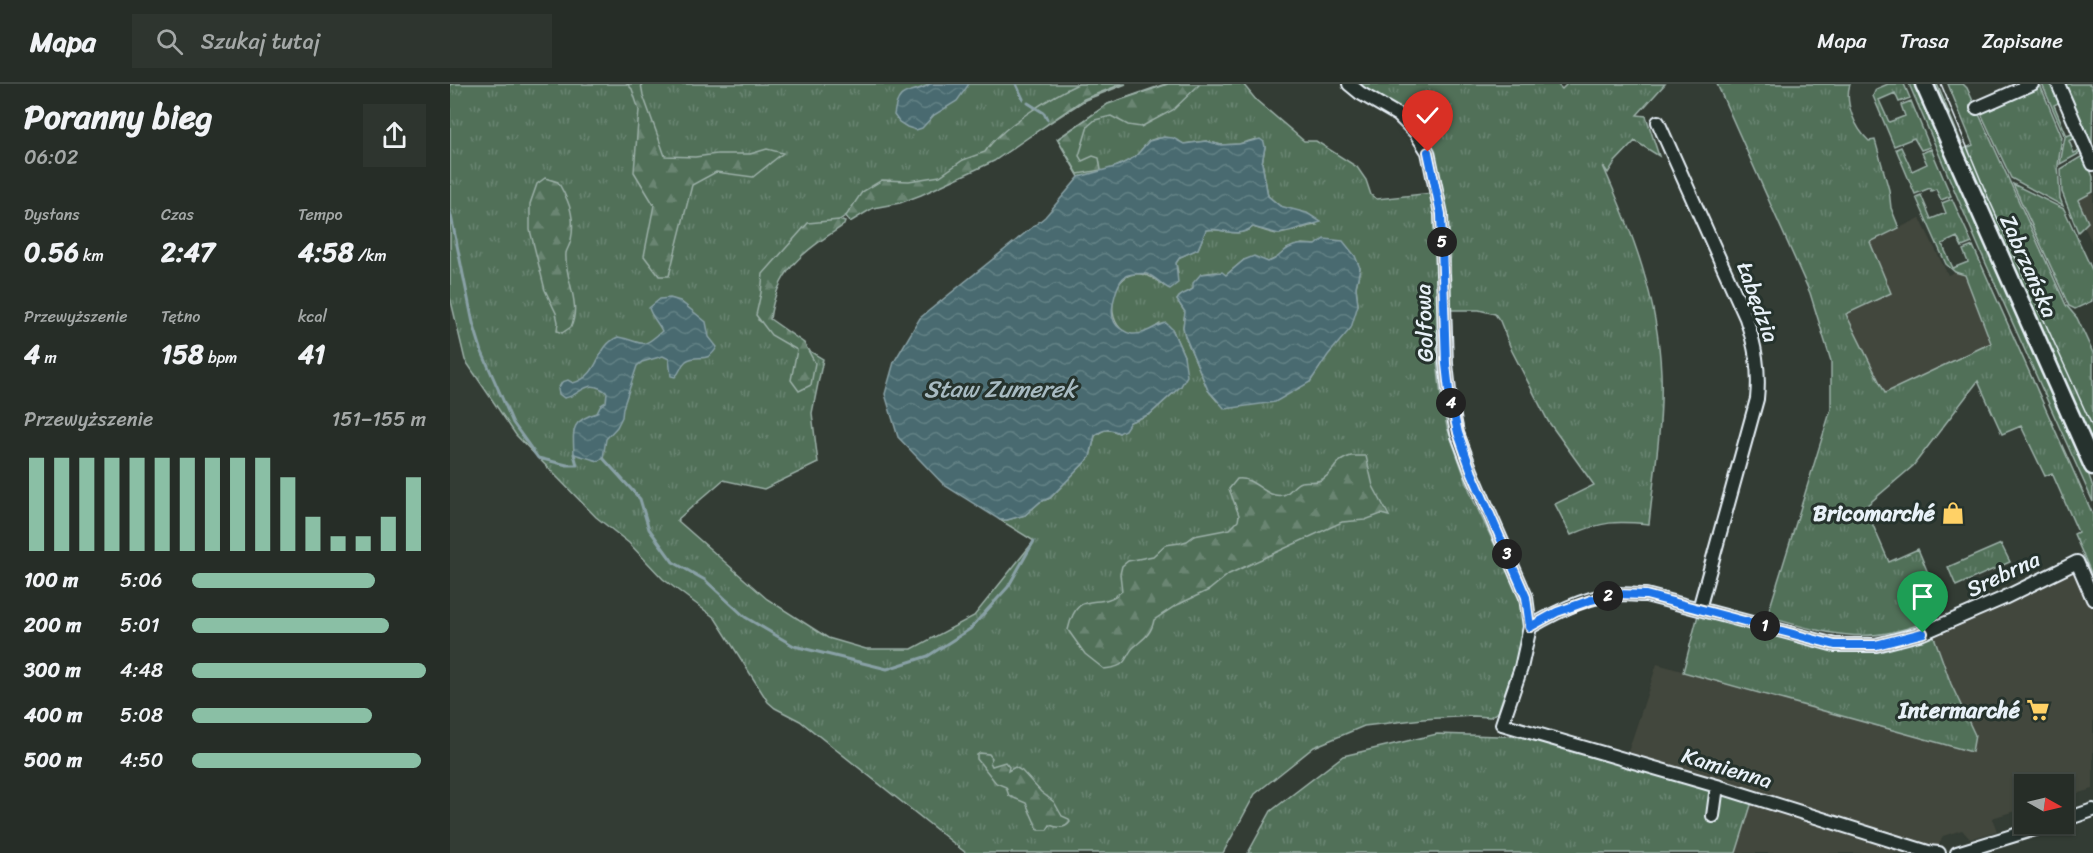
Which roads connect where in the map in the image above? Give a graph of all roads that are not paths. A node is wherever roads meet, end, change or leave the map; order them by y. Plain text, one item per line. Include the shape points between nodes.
1 (1349, 84) edge
2 (1924, 84) edge
3 (2032, 84) edge
4 (2058, 84) edge
5 (1977, 108) dead end
6 (1658, 122) dead end
7 (2093, 164) edge
8 (2093, 466) edge
9 (2093, 599) edge
10 (1699, 609) junction
11 (1530, 627) junction
12 (1502, 724) joint
13 (1717, 786) junction
14 (2093, 810) edge
15 (1713, 816) dead end
16 (2074, 816) edge
17 (2019, 834) edge
18 (1939, 853) edge
19 (1957, 853) edge

1 - 11 street, Golfowa via 1398,115 1428,152 1441,214 1446,364 1455,423 1472,473 1526,597
2 - 8 main road, Zabrzańska
3 - 5 street
4 - 7 street
6 - 10 street, Łabędzia via 1746,318 1758,366 1757,399
9 - 10 street, Srebrna via 2077,562 1923,633 1876,645 1835,645
10 - 11 street, Srebrna via 1646,595 1616,594 1557,612
11 - 12 street, Golfowa
12 - 13 street, Kamienna
13 - 15 street
13 - 18 street, Kamienna
14 - 16 street
17 - 19 street

